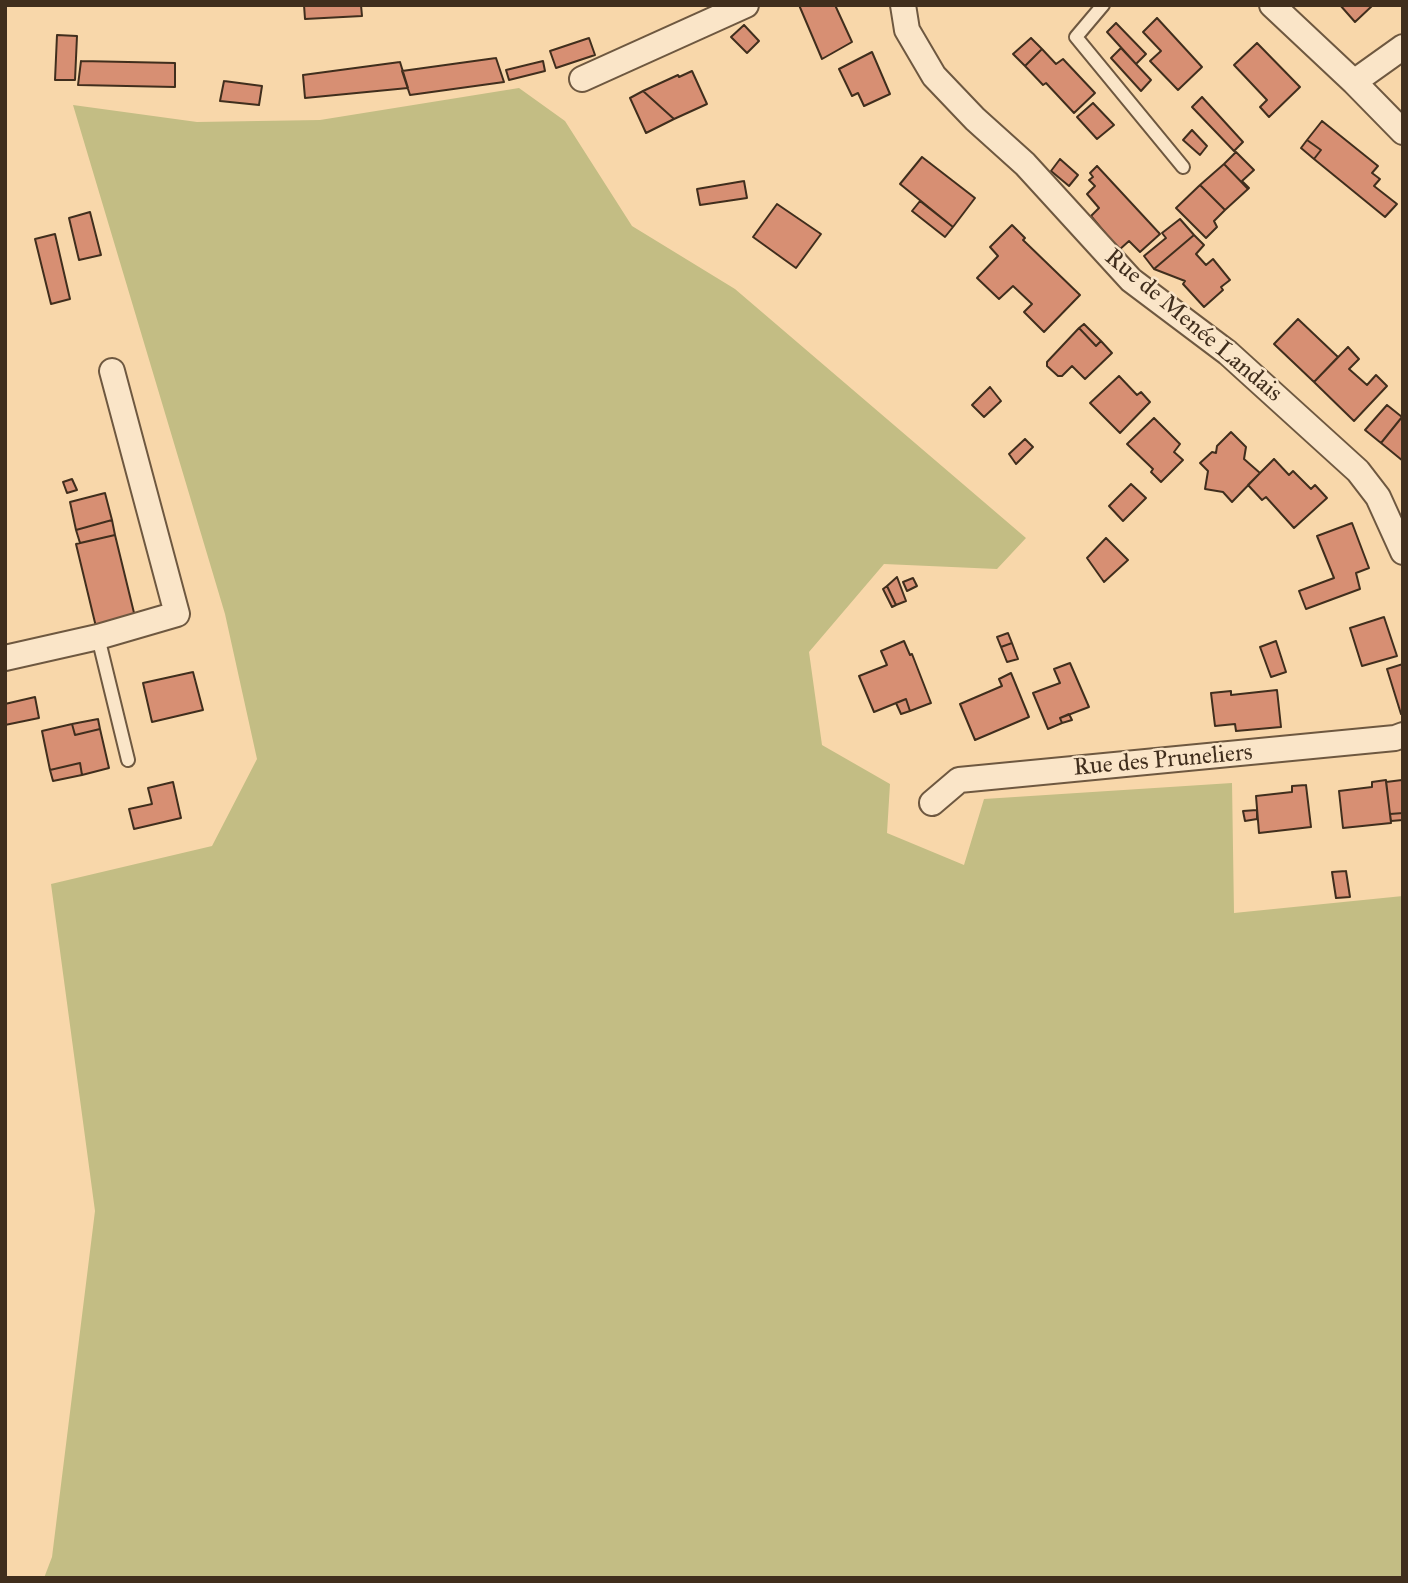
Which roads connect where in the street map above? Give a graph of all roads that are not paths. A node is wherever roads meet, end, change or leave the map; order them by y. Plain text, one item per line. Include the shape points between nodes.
1 (746, 5) edge
2 (903, 5) edge
3 (1102, 5) edge
4 (1272, 5) edge
5 (1403, 47) edge
6 (582, 79) dead end
7 (1353, 82) junction
8 (1403, 132) edge
9 (1183, 167) dead end
10 (112, 371) dead end
11 (1403, 552) edge
12 (98, 637) junction
13 (5, 658) edge
14 (1403, 736) edge
15 (128, 760) dead end
16 (932, 803) dead end

1 - 6 street
2 - 11 street, Rue de Menée Landais via 907,30 934,76 1025,164 1131,280 1228,352 1358,471 1378,496
3 - 9 lane via 1076,37
4 - 7 street
5 - 7 street
7 - 8 street
10 - 12 street via 177,614
12 - 13 street
12 - 15 lane
14 - 16 street, Rue des Pruneliers via 959,780

